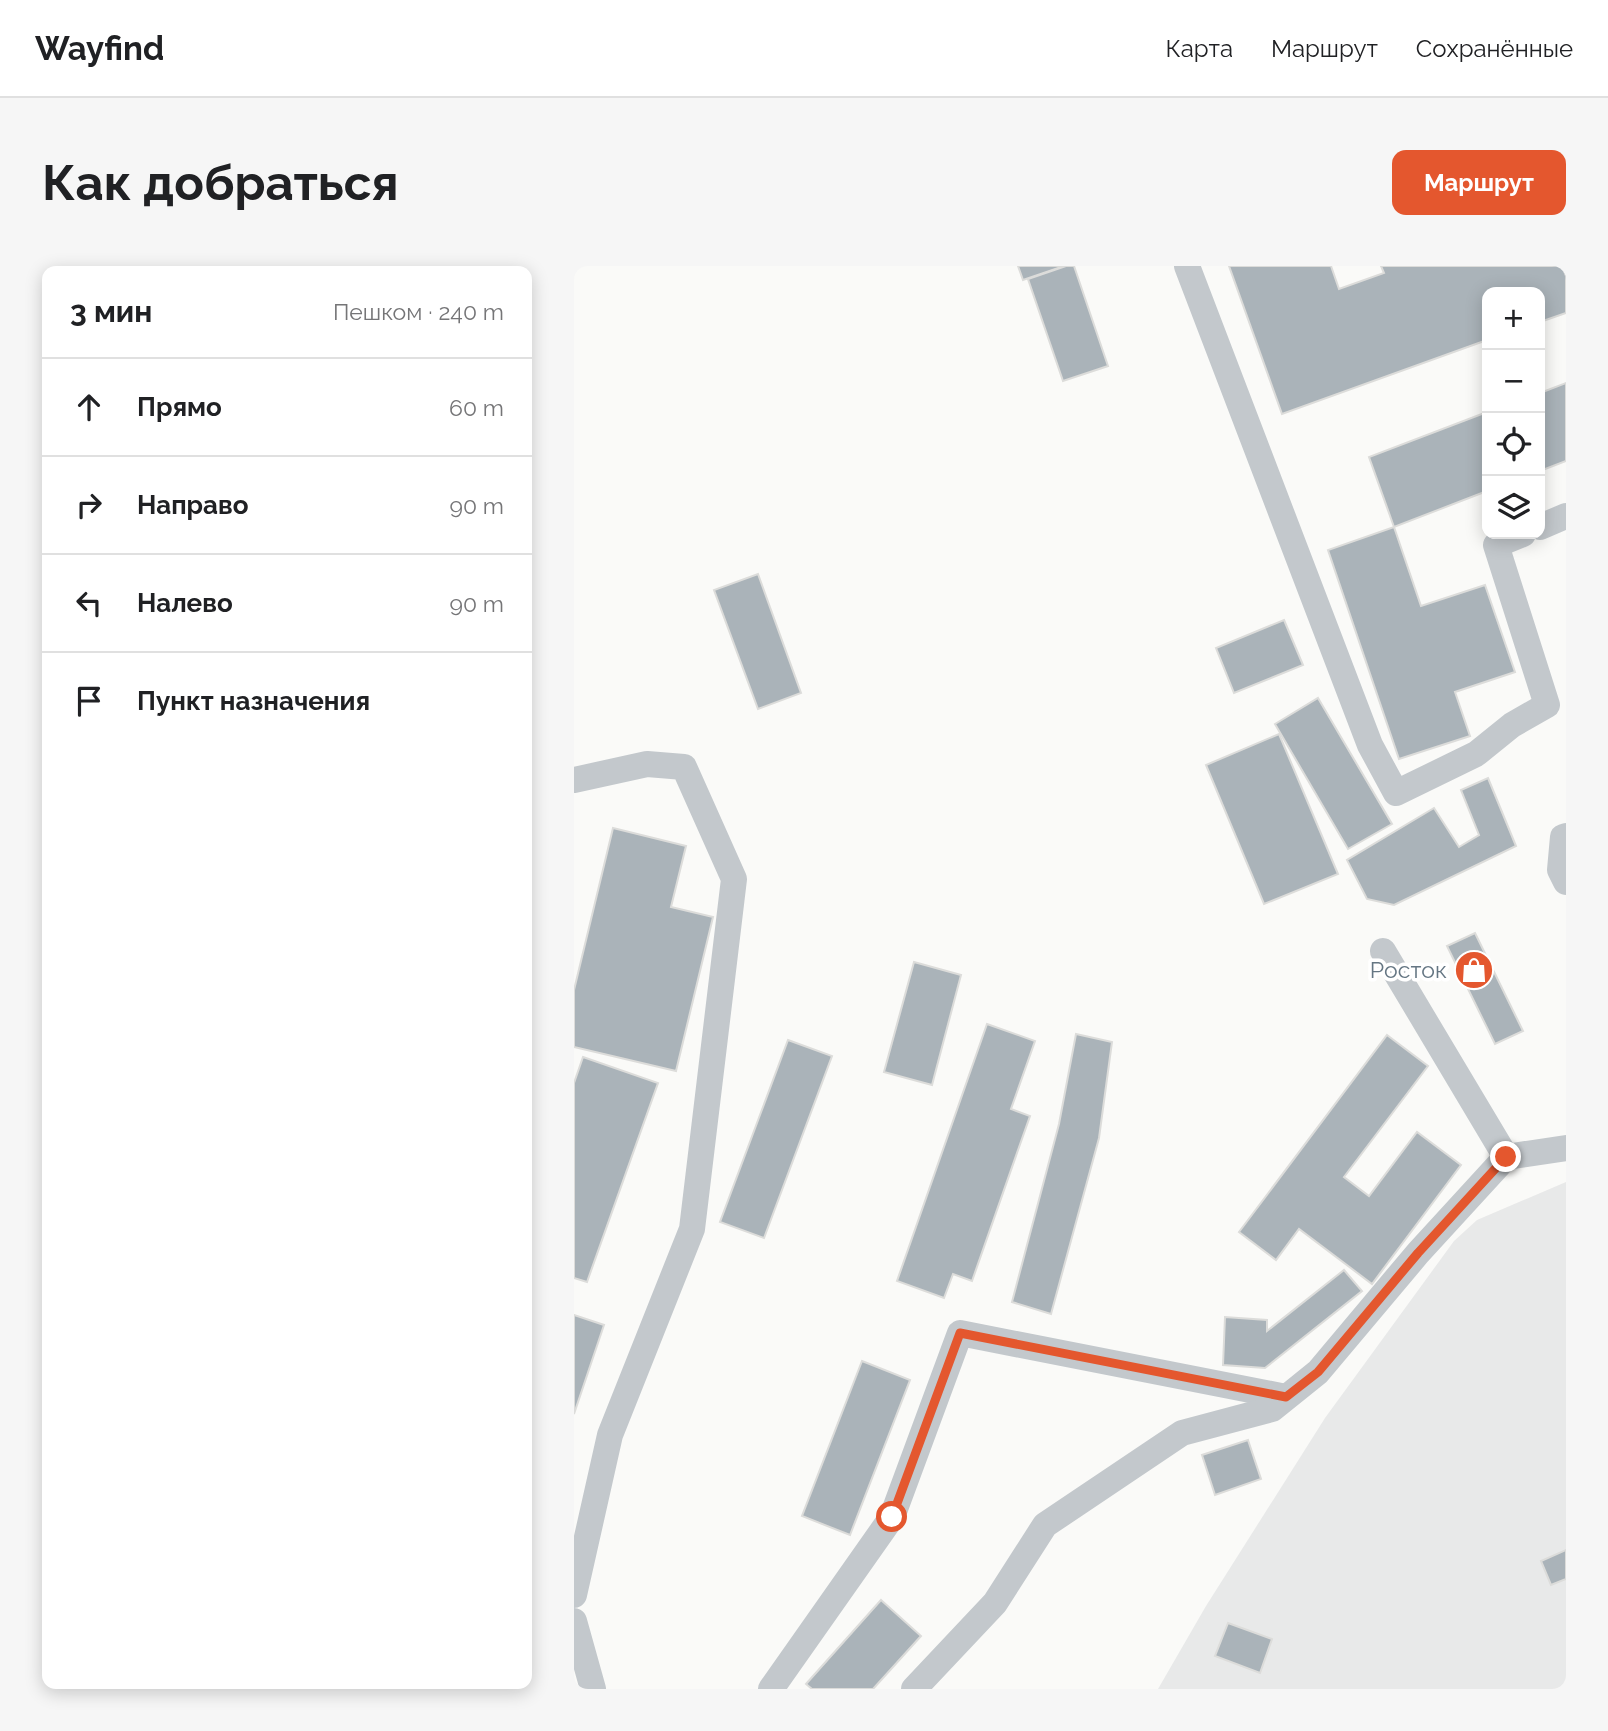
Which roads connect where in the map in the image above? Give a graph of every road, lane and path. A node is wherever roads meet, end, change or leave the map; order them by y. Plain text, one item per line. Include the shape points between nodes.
1 (1187, 266) edge
2 (1566, 516) edge
3 (1545, 525) edge
4 (1511, 539) edge
5 (574, 780) edge
6 (1566, 835) edge
7 (1566, 882) edge
8 (1383, 951) dead end
9 (1566, 1148) edge
10 (1506, 1157) junction
11 (1286, 1397) junction
12 (574, 1595) edge
13 (574, 1621) edge
14 (579, 1663) edge
15 (593, 1689) edge
16 (771, 1689) edge
17 (914, 1689) edge

1 - 4 lane via 1370,745 1396,793 1476,754 1547,705 1496,545
2 - 3 lane
5 - 12 lane via 647,764 684,767 734,879 692,1229 610,1435
6 - 7 lane via 1560,870
8 - 10 lane
9 - 10 lane
10 - 11 lane via 1318,1372
11 - 16 lane via 960,1333 892,1517
11 - 17 lane via 1272,1409 1182,1433 1045,1525 995,1603
13 - 14 lane
14 - 15 lane

